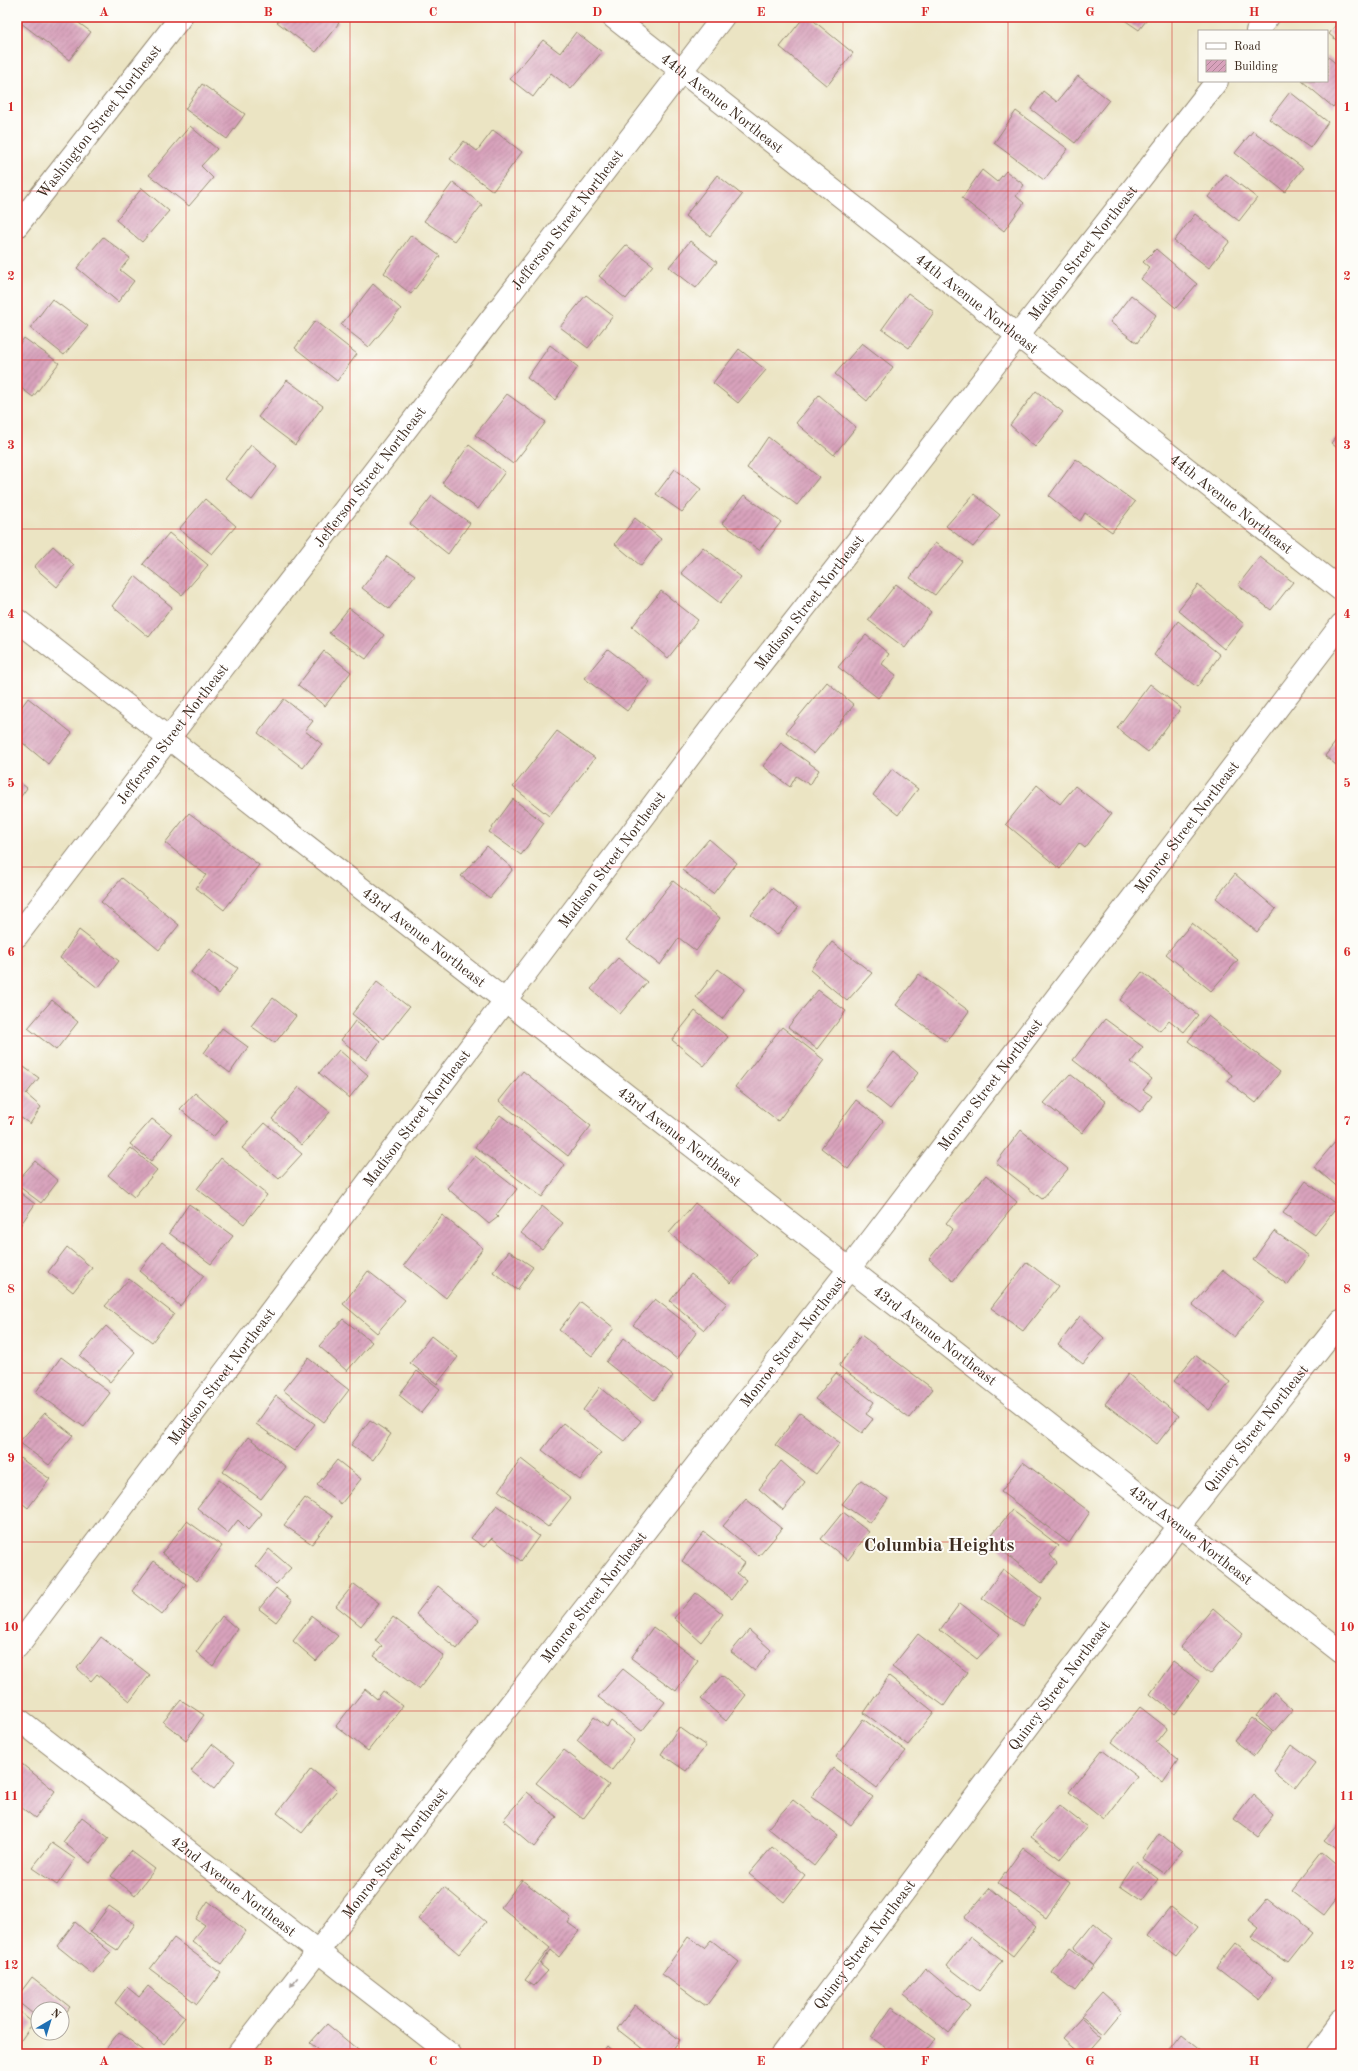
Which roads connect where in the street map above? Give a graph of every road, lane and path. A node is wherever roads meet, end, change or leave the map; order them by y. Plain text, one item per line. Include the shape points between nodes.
1 (181, 17) edge
2 (613, 17) edge
3 (723, 17) edge
4 (1268, 17) edge
5 (1258, 30) edge
6 (681, 70) junction
7 (1216, 82) edge
8 (17, 226) edge
9 (1018, 335) junction
10 (1341, 590) edge
11 (17, 620) edge
12 (1341, 625) edge
13 (169, 738) junction
14 (17, 936) edge
15 (506, 1001) junction
16 (849, 1269) junction
17 (1341, 1321) edge
18 (1179, 1526) junction
19 (17, 1647) edge
20 (1341, 1652) edge
21 (17, 1718) edge
22 (318, 1951) junction
23 (1341, 2023) edge
24 (238, 2054) edge
25 (450, 2054) edge
26 (782, 2054) edge
27 (1318, 2054) edge

1 - 8 street, Washington Street Northeast
2 - 6 street, 44th Avenue Northeast
3 - 6 street, Jefferson Street Northeast
4 - 5 street
6 - 9 street, 44th Avenue Northeast
6 - 13 street, Jefferson Street Northeast
7 - 9 street, Madison Street Northeast
9 - 10 street, 44th Avenue Northeast
9 - 15 street, Madison Street Northeast via 720,716
11 - 13 street, 43rd Avenue Northeast
12 - 16 street, Monroe Street Northeast
13 - 14 street, Jefferson Street Northeast
13 - 15 street, 43rd Avenue Northeast
15 - 16 street, 43rd Avenue Northeast
15 - 19 street, Madison Street Northeast
16 - 18 street, 43rd Avenue Northeast
16 - 22 street, Monroe Street Northeast
17 - 18 street, Quincy Street Northeast
18 - 20 street, 43rd Avenue Northeast
18 - 26 street, Quincy Street Northeast
21 - 22 street, 42nd Avenue Northeast
22 -> 24 street, Monroe Street Northeast
22 - 25 street, 42nd Avenue Northeast
23 - 27 street

